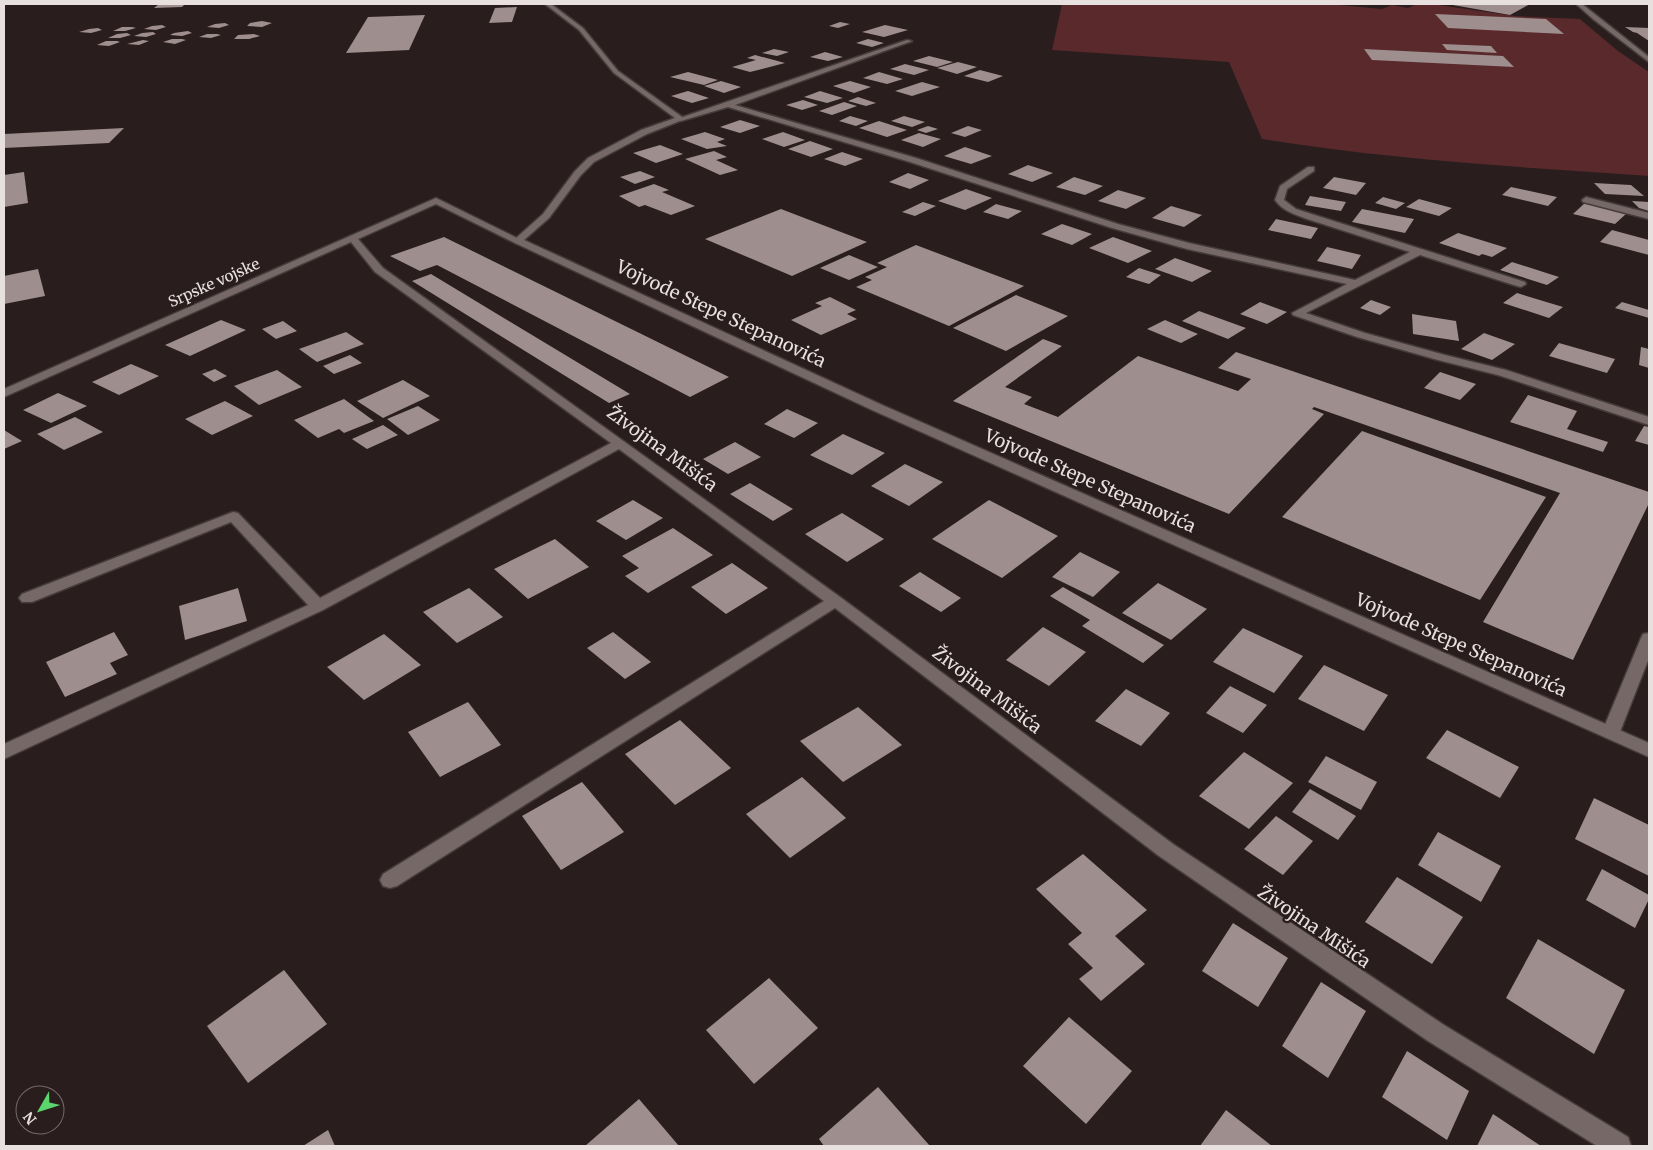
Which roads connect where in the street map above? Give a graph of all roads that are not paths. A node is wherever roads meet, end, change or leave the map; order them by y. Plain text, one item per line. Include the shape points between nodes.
1 (548, 4) edge
2 (1580, 4) edge
3 (909, 41) dead end
4 (1649, 60) edge
5 (728, 105) junction
6 (680, 119) junction
7 (1311, 169) dead end
8 (1586, 200) dead end
9 (436, 201) joint
10 (1649, 216) edge
11 (352, 238) junction
12 (518, 241) junction
13 (1418, 252) junction
14 (1357, 283) junction
15 (1521, 284) dead end
16 (4, 393) edge
17 (1649, 421) edge
18 (620, 443) junction
19 (27, 598) dead end
20 (836, 601) junction
21 (318, 606) junction
22 (1649, 638) edge
23 (1612, 732) junction
24 (1649, 750) edge
25 (4, 752) edge
26 (390, 880) dead end
27 (1619, 1146) edge

1 - 6 street via 581,30 616,72
2 - 4 street
3 - 5 street
5 - 6 street
5 - 14 street via 922,163 1115,226 1187,246
6 - 12 street via 644,132 591,160 578,172 546,216
7 - 13 street via 1283,188 1279,200 1284,205 1310,217
8 - 10 street
9 - 11 street, Srpske vojske
9 - 12 street, Vojvode Stepe Stepanovića
11 - 16 street, Srpske vojske
11 - 18 street, Živojina Mišića via 379,270
12 - 23 street, Vojvode Stepe Stepanovića via 885,411
13 - 14 street
13 - 15 street
14 - 17 street via 1297,313 1424,353 1502,372
18 - 20 street, Živojina Mišića
18 - 21 street
19 - 21 street via 233,516
20 - 26 street
20 - 27 street, Živojina Mišića via 1166,850 1436,1033
21 - 25 street
22 - 23 street
23 - 24 street, Vojvode Stepe Stepanovića

